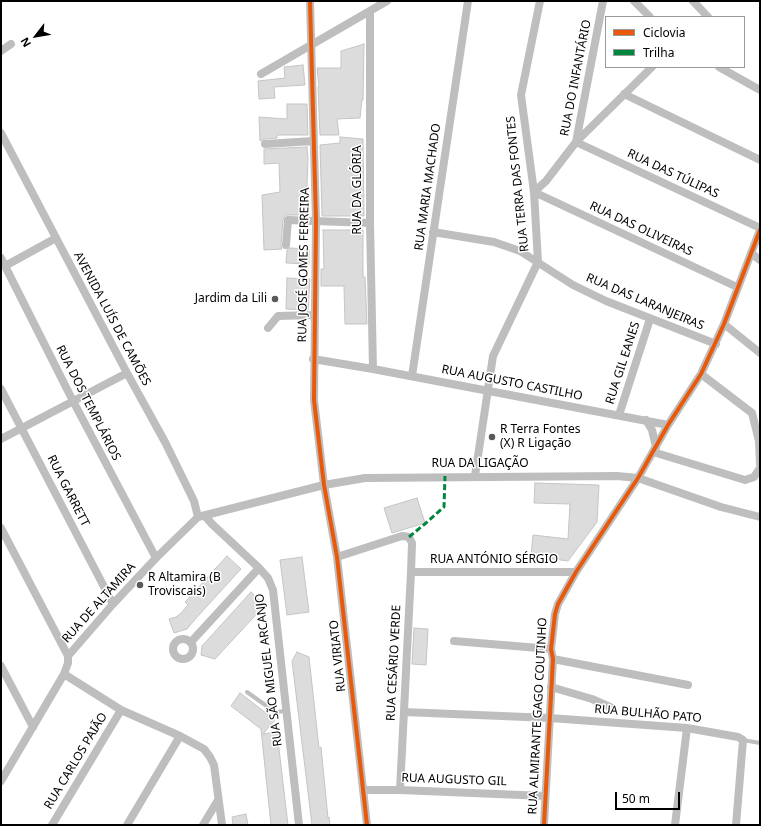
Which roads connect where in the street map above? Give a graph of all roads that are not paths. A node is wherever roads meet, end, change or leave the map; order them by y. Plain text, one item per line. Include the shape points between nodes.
1 (310, 1) edge
2 (387, 1) edge
3 (468, 1) edge
4 (540, 1) edge
5 (603, 1) edge
6 (634, 1) edge
7 (693, 1) edge
8 (370, 11) junction
9 (649, 16) edge
10 (707, 16) edge
11 (11, 44) dead end
12 (312, 44) junction
13 (1, 51) edge
14 (651, 68) edge
15 (721, 68) edge
16 (261, 74) dead end
17 (760, 90) edge
18 (624, 94) junction
19 (580, 120) junction
20 (592, 127) junction
21 (1, 133) edge
22 (314, 141) junction
23 (576, 142) junction
24 (265, 144) dead end
25 (760, 160) edge
26 (534, 192) junction
27 (316, 221) junction
28 (370, 222) junction
29 (760, 229) edge
30 (434, 232) junction
31 (56, 238) junction
32 (286, 245) dead end
33 (751, 253) junction
34 (760, 260) edge
35 (3, 262) edge
36 (538, 262) junction
37 (738, 287) junction
38 (314, 316) junction
39 (650, 319) junction
40 (724, 324) junction
41 (268, 328) dead end
42 (716, 344) junction
43 (760, 353) edge
44 (313, 359) junction
45 (373, 369) junction
46 (127, 373) junction
47 (701, 374) junction
48 (412, 376) junction
49 (1, 389) edge
50 (488, 390) junction
51 (73, 401) junction
52 (619, 415) junction
53 (646, 420) junction
54 (668, 425) junction
55 (22, 428) junction
56 (1, 439) edge
57 (654, 450) junction
58 (760, 464) edge
59 (760, 468) edge
60 (475, 476) junction
61 (638, 478) junction
62 (324, 485) junction
63 (202, 516) junction
64 (760, 517) edge
65 (1, 528) edge
66 (337, 557) junction
67 (156, 558) junction
68 (259, 568) junction
69 (411, 572) junction
70 (576, 572) junction
71 (113, 604) junction
72 (454, 641) dead end
73 (191, 642) dead end
74 (551, 649) junction
75 (68, 656) junction
76 (553, 659) junction
77 (1, 666) edge
78 (64, 674) junction
79 (688, 685) dead end
80 (551, 687) junction
81 (247, 692) dead end
82 (610, 707) dead end
83 (121, 710) junction
84 (286, 711) junction
85 (404, 712) junction
86 (550, 718) junction
87 (33, 727) junction
88 (687, 728) junction
89 (180, 736) junction
90 (743, 740) junction
91 (760, 743) edge
92 (1, 781) edge
93 (363, 790) junction
94 (400, 790) junction
95 (545, 796) junction
96 (218, 800) junction
97 (52, 825) edge
98 (127, 825) edge
99 (203, 825) edge
100 (222, 825) edge
101 (299, 825) edge
102 (367, 825) edge
103 (544, 825) edge
104 (675, 825) edge
105 (736, 825) edge

1 - 12 street, RUA JOSÉ GOMES FERREIRA
2 - 8 street
3 - 30 street, RUA MARIA MACHADO
4 - 26 street, RUA TERRA DAS FONTES via 521,95
5 - 19 street, RUA DO INFANTÁRIO
6 - 9 street
7 - 10 street
8 - 12 street
8 - 28 street, RUA DA GLÓRIA
11 - 13 street
12 - 16 street
12 - 22 street, RUA JOSÉ GOMES FERREIRA
14 - 18 street
15 - 17 street
18 - 20 street
18 - 25 street
19 - 20 street
19 - 23 street, RUA DO INFANTÁRIO
20 - 23 street
21 - 31 street, AVENIDA LUÍS DE CAMÕES
22 - 24 street
22 - 27 street, RUA JOSÉ GOMES FERREIRA
23 - 26 street, RUA DO INFANTÁRIO via 546,181
23 - 29 street, RUA DAS TÚLIPAS
26 - 36 street, RUA TERRA DAS FONTES
26 - 37 street, RUA DAS OLIVEIRAS
27 - 28 street
27 - 32 street via 288,220
27 - 38 street, RUA JOSÉ GOMES FERREIRA
28 - 45 street, RUA DA GLÓRIA
29 - 33 street, RUA ALMIRANTE GAGO COUTINHO
30 - 36 street, RUA DAS LARANJEIRAS via 494,242 520,251
30 - 48 street, RUA MARIA MACHADO
31 - 35 street
31 - 46 street, AVENIDA LUÍS DE CAMÕES
33 - 34 street
33 - 37 street, RUA ALMIRANTE GAGO COUTINHO
35 - 51 street, RUA DOS TEMPLÁRIOS
36 - 39 street, RUA DAS LARANJEIRAS via 574,285
36 - 50 street, RUA TERRA DAS FONTES via 493,356
37 - 40 street, RUA ALMIRANTE GAGO COUTINHO
38 - 41 street via 278,316
38 - 44 street, RUA JOSÉ GOMES FERREIRA
39 - 42 street, RUA DAS LARANJEIRAS
39 - 52 street, RUA GIL EANES
40 - 42 street, RUA ALMIRANTE GAGO COUTINHO
40 - 43 street
42 - 47 street, RUA ALMIRANTE GAGO COUTINHO
44 - 45 street, RUA AUGUSTO CASTILHO
44 - 62 street, RUA JOSÉ GOMES FERREIRA via 314,400
45 - 48 street, RUA AUGUSTO CASTILHO
46 - 51 street
46 - 63 street, AVENIDA LUÍS DE CAMÕES
47 - 54 street, RUA ALMIRANTE GAGO COUTINHO
47 - 58 street via 752,413
48 - 50 street, RUA AUGUSTO CASTILHO
49 - 55 street, RUA GARRETT
50 - 52 street, RUA AUGUSTO CASTILHO
50 - 60 street, RUA TERRA DAS FONTES
51 - 55 street
51 - 67 street, RUA DOS TEMPLÁRIOS
52 - 53 street, RUA AUGUSTO CASTILHO
53 - 54 street, RUA AUGUSTO CASTILHO
53 - 57 street via 652,430
54 - 57 street, RUA ALMIRANTE GAGO COUTINHO
55 - 56 street
55 - 71 street, RUA GARRETT
57 - 59 street via 745,480 754,477
57 - 61 street, RUA ALMIRANTE GAGO COUTINHO
60 - 61 street, RUA DA LIGAÇÃO
60 - 62 street, RUA DA LIGAÇÃO via 365,478
61 - 64 street, RUA DA LIGAÇÃO via 721,507
61 - 70 street, RUA ALMIRANTE GAGO COUTINHO
62 - 63 street, RUA DA LIGAÇÃO
62 - 66 street, RUA VIRIATO
63 - 67 street, RUA DE ALTAMIRA
63 - 68 street, RUA SÃO MIGUEL ARCANJO
65 - 75 street
66 - 69 street, RUA CESÁRIO VERDE via 402,536 409,537 412,543
66 - 93 street, RUA VIRIATO
67 - 71 street, RUA DE ALTAMIRA
68 - 73 street
68 - 84 street, RUA SÃO MIGUEL ARCANJO via 268,578 273,590
69 - 70 street, RUA ANTÓNIO SÉRGIO
69 - 85 street, RUA CESÁRIO VERDE
70 - 74 street, RUA ALMIRANTE GAGO COUTINHO via 558,604
71 - 75 street, RUA DE ALTAMIRA
72 - 74 street
74 - 76 street, RUA ALMIRANTE GAGO COUTINHO
75 - 78 street, RUA DE ALTAMIRA
76 - 79 street
76 - 80 street, RUA ALMIRANTE GAGO COUTINHO
77 - 87 street
78 - 83 street
78 - 87 street, RUA DE ALTAMIRA
80 - 82 street
80 - 86 street, RUA ALMIRANTE GAGO COUTINHO
81 - 84 lane via 275,712
83 - 89 street
83 - 97 street, RUA CARLOS PAIÃO
84 - 101 street, RUA SÃO MIGUEL ARCANJO
85 - 86 street, RUA BULHÃO PATO
85 - 94 street, RUA CESÁRIO VERDE
86 - 88 street, RUA BULHÃO PATO
86 - 95 street, RUA ALMIRANTE GAGO COUTINHO
87 - 92 street, RUA DE ALTAMIRA
88 - 90 street, RUA BULHÃO PATO
88 - 104 street
89 - 96 street via 204,750 210,757 214,766
89 - 98 street
90 - 91 lane
90 - 105 street
93 - 94 street, RUA AUGUSTO GIL
93 - 102 street, RUA VIRIATO
94 - 95 street, RUA AUGUSTO GIL
95 - 103 street, RUA ALMIRANTE GAGO COUTINHO
96 - 99 street
96 - 100 street

